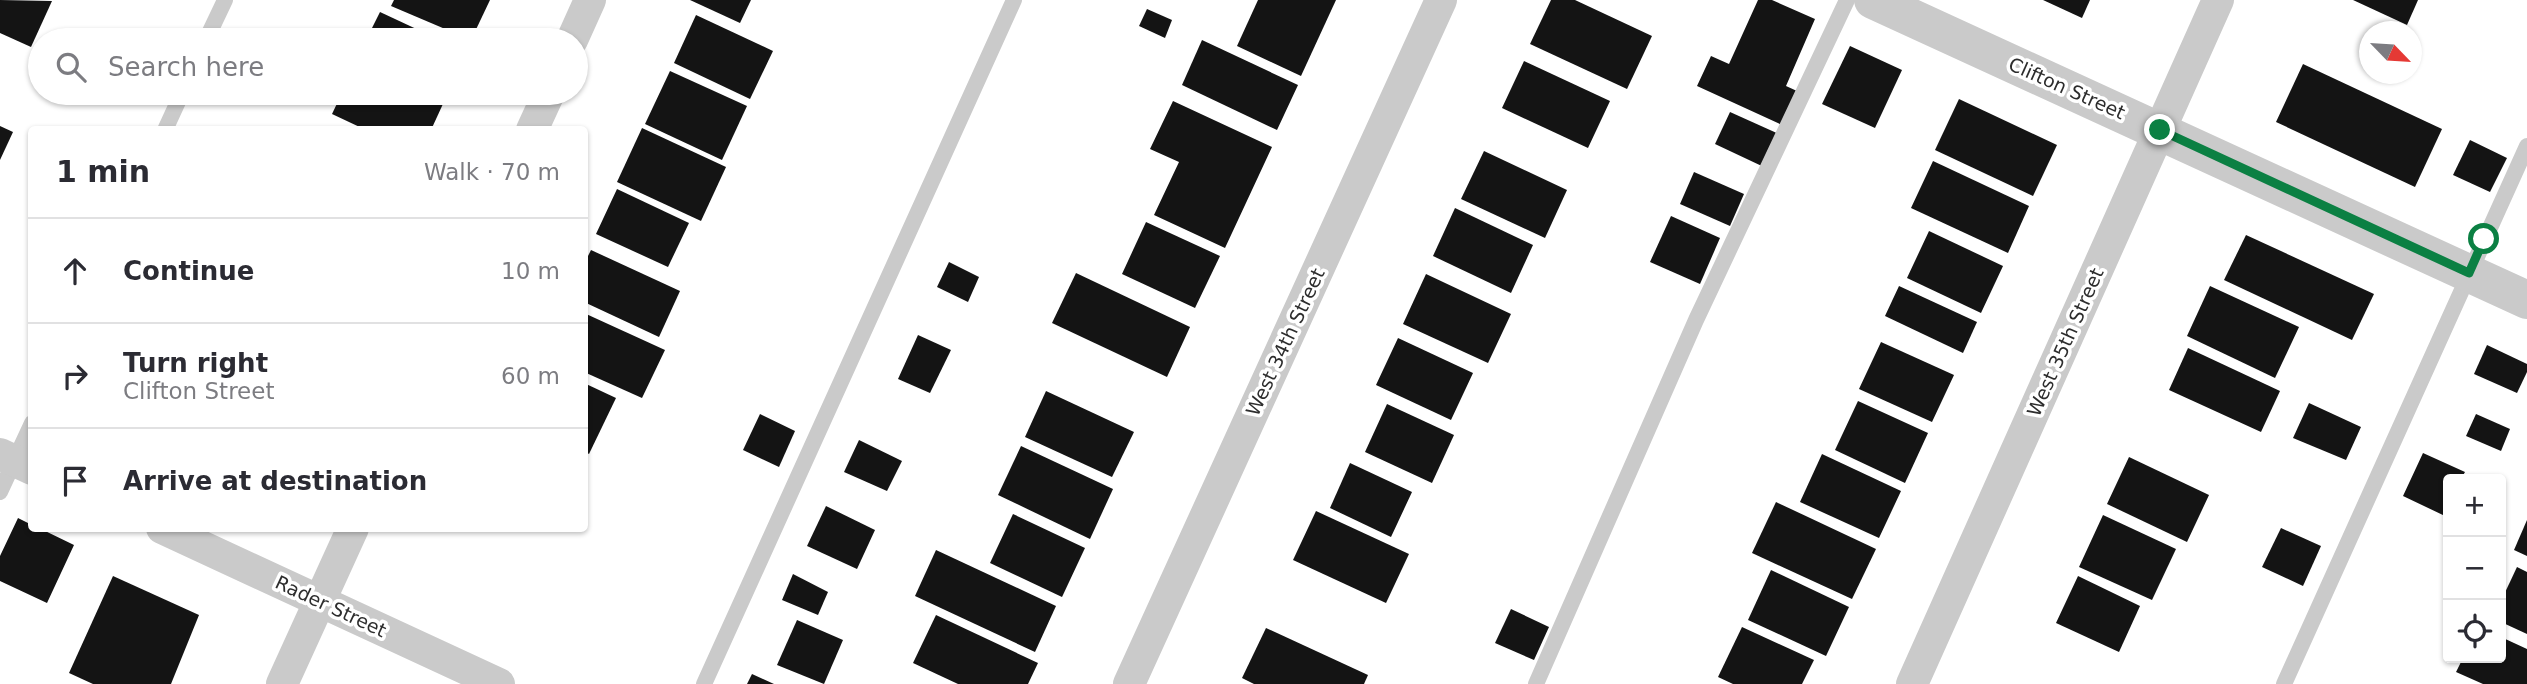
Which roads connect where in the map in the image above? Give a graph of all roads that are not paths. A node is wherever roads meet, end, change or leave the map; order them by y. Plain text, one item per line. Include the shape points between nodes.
1 (225, 0) edge
2 (590, 0) edge
3 (1014, 0) edge
4 (1441, 0) edge
5 (1847, 0) edge
6 (1873, 0) edge
7 (2218, 0) edge
8 (212, 28) edge
9 (577, 28) edge
10 (177, 105) edge
11 (543, 105) edge
12 (168, 126) edge
13 (534, 126) edge
14 (2160, 130) junction
15 (2527, 146) edge
16 (2469, 273) junction
17 (2527, 300) edge
18 (28, 432) edge
19 (15, 461) edge
20 (0, 492) edge
21 (171, 532) edge
22 (351, 532) edge
23 (320, 601) junction
24 (282, 684) edge
25 (499, 684) edge
26 (704, 684) edge
27 (1129, 684) edge
28 (1536, 684) edge
29 (1912, 684) edge
30 (2284, 684) edge

1 - 8 lane
2 - 9 street
3 - 26 lane
4 - 27 street, West 34th Street
5 - 28 lane via 1696,320
6 - 14 street, Clifton Street
7 - 14 street, West 35th Street
10 - 12 lane
11 - 13 street
14 - 16 street, Clifton Street
14 - 29 street, West 35th Street
15 - 16 lane
16 - 17 street, Clifton Street
16 - 30 lane
18 - 19 lane
19 - 20 lane
21 - 23 street, Rader Street
22 - 23 street
23 - 24 street
23 - 25 street, Rader Street

